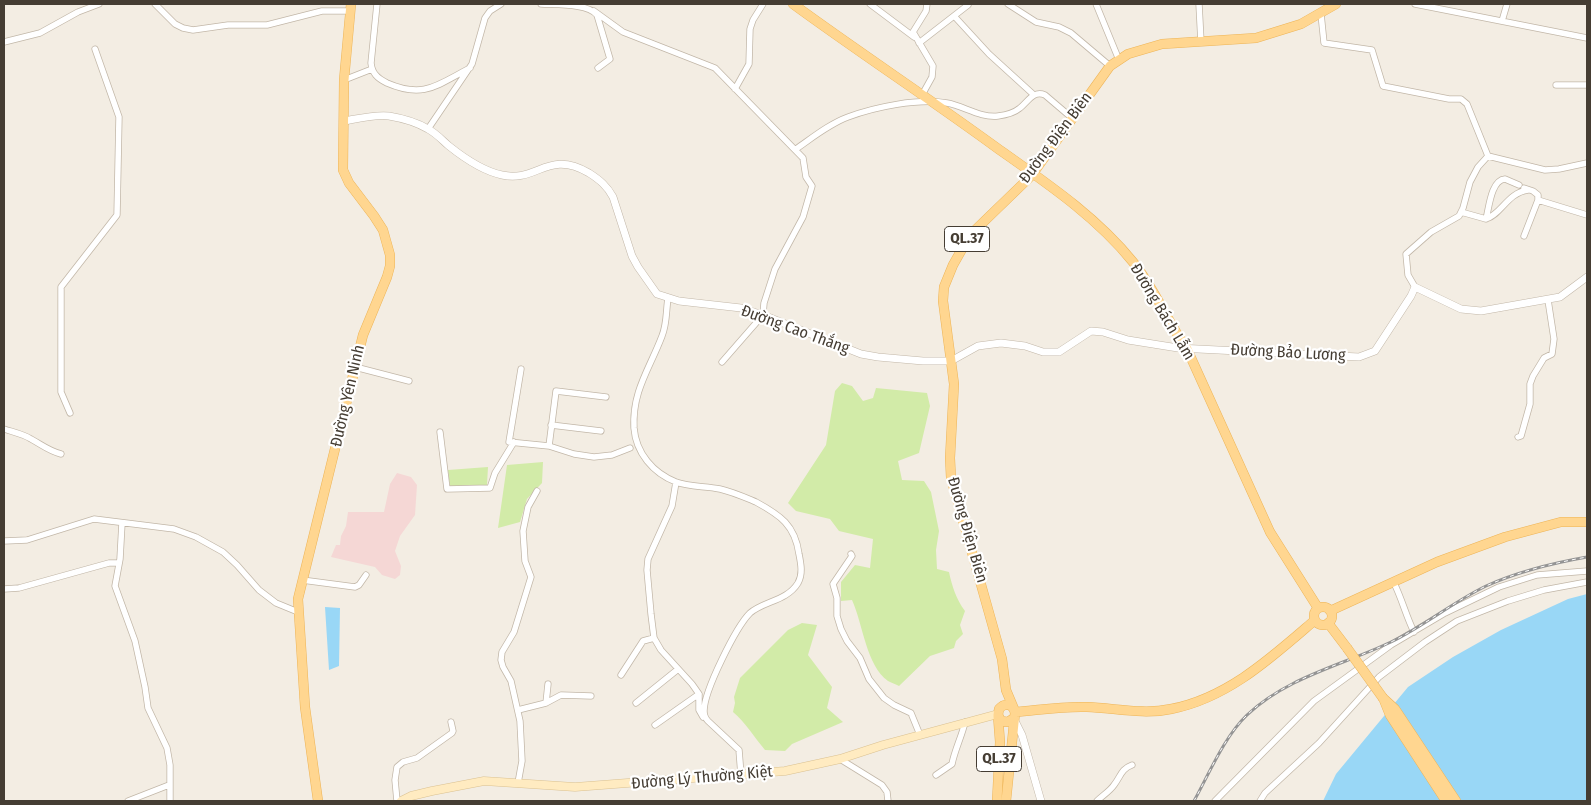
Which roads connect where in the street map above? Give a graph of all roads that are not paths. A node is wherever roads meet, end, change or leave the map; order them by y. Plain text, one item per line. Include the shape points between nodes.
1 (99, 4) edge
2 (155, 4) edge
3 (377, 4) edge
4 (501, 4) edge
5 (541, 4) edge
6 (763, 4) edge
7 (793, 4) edge
8 (870, 4) edge
9 (927, 4) edge
10 (1008, 4) edge
11 (1096, 4) edge
12 (1199, 4) edge
13 (1336, 4) edge
14 (1415, 4) edge
15 (1507, 4) edge
16 (968, 5) edge
17 (589, 6) edge
18 (350, 7) edge
19 (594, 11) junction
20 (1321, 14) junction
21 (955, 17) junction
22 (1502, 21) junction
23 (914, 37) junction
24 (1587, 38) edge
25 (4, 42) edge
26 (1201, 42) junction
27 (919, 43) junction
28 (95, 49) dead end
29 (1119, 60) junction
30 (1110, 66) junction
31 (470, 68) junction
32 (598, 68) dead end
33 (372, 69) junction
34 (344, 80) junction
35 (1556, 85) dead end
36 (1587, 85) edge
37 (735, 88) junction
38 (922, 95) junction
39 (1034, 95) junction
40 (932, 102) junction
41 (1072, 118) junction
42 (344, 121) junction
43 (428, 129) junction
44 (796, 150) junction
45 (1488, 156) junction
46 (1587, 163) edge
47 (1033, 173) junction
48 (1524, 188) junction
49 (1538, 200) junction
50 (1461, 212) junction
51 (1587, 215) edge
52 (1486, 219) junction
53 (1524, 236) dead end
54 (1587, 277) edge
55 (1415, 287) junction
56 (668, 298) junction
57 (1548, 300) junction
58 (763, 315) junction
59 (1187, 349) junction
60 (951, 361) junction
61 (722, 362) dead end
62 (355, 367) junction
63 (520, 368) dead end
64 (409, 381) dead end
65 (606, 397) dead end
66 (70, 413) dead end
67 (551, 425) junction
68 (4, 430) edge
69 (601, 431) dead end
70 (440, 432) dead end
71 (1518, 437) dead end
72 (514, 442) junction
73 (549, 446) junction
74 (630, 448) dead end
75 (61, 454) dead end
76 (676, 482) junction
77 (537, 491) dead end
78 (1587, 522) edge
79 (122, 523) junction
80 (4, 541) edge
81 (851, 554) dead end
82 (119, 563) junction
83 (1587, 571) edge
84 (366, 576) dead end
85 (302, 580) junction
86 (1587, 582) edge
87 (1394, 583) junction
88 (4, 589) edge
89 (1318, 608) junction
90 (298, 612) junction
91 (1330, 612) junction
92 (1315, 620) junction
93 (1328, 623) junction
94 (1414, 632) junction
95 (654, 638) junction
96 (678, 670) junction
97 (621, 675) dead end
98 (548, 684) dead end
99 (1006, 690) junction
100 (698, 694) junction
101 (591, 696) dead end
102 (1382, 698) junction
103 (636, 703) dead end
104 (546, 704) junction
105 (518, 710) junction
106 (998, 713) junction
107 (1014, 713) junction
108 (706, 719) junction
109 (451, 722) dead end
110 (965, 722) junction
111 (655, 725) dead end
112 (920, 735) junction
113 (840, 759) junction
114 (1132, 765) dead end
115 (741, 775) junction
116 (936, 775) dead end
117 (518, 783) junction
118 (169, 785) junction
119 (888, 800) edge
120 (128, 801) edge
121 (170, 801) edge
122 (318, 801) edge
123 (399, 801) edge
124 (895, 801) edge
125 (997, 801) edge
126 (1006, 801) edge
127 (1041, 801) edge
128 (1097, 801) edge
129 (1215, 801) edge
130 (1260, 801) edge
131 (1446, 801) edge
132 (1456, 801) edge

1 - 25 street via 40,33
2 - 18 street via 175,24 189,30 267,25 314,12
3 - 33 street
4 - 31 street via 485,18
5 - 17 street
6 - 37 street via 750,29 749,64
7 - 38 main road, Đường Bách Lẫm
8 - 23 street
9 - 23 street via 914,30
10 - 30 street via 1036,22 1071,33
11 - 29 street
12 - 26 street
13 - 20 main road, Đường Điện Biên / QL.37
14 - 22 street
15 - 22 street
16 - 21 street
17 - 19 street
18 - 34 main road, Đường Yên Ninh
19 - 32 street via 610,59
19 - 37 street via 623,32 715,68
20 - 26 main road, Đường Điện Biên / QL.37 via 1256,38
20 - 45 street via 1324,43 1372,50 1383,86 1460,99 1467,104
21 - 27 street
21 - 39 street
22 - 24 street
23 - 27 street
26 - 29 main road, Đường Điện Biên / QL.37 via 1162,44
27 - 38 street via 933,66 932,77
28 - 66 street via 119,118 117,215 61,287 61,392
29 - 30 main road, Đường Điện Biên / QL.37
30 - 41 main road, Đường Điện Biên / QL.37
31 - 33 street via 426,89 413,91 382,80
31 - 43 street
33 - 34 street
34 - 42 main road, Đường Yên Ninh
35 - 36 street
37 - 44 street
38 - 40 main road, Đường Bách Lẫm
39 - 40 street via 1016,111 996,116
39 - 41 street via 1045,95
40 - 44 street via 910,102 848,117
40 - 47 main road, Đường Bách Lẫm
41 - 47 main road, Đường Điện Biên / QL.37
42 - 43 street, Đường Cao Thắng via 389,116
42 - 62 main road, Đường Yên Ninh via 343,170 383,230 390,255 387,277 364,329
43 - 56 street, Đường Cao Thắng via 464,157 501,175 514,176 562,164 579,167 597,178 613,197 628,247 638,267 656,294
44 - 58 street via 812,186 803,217 775,269
45 - 46 street via 1545,170
45 - 50 street via 1470,182
47 - 59 main road, Đường Bách Lẫm via 1094,221 1133,262 1151,286
47 - 60 main road, Đường Điện Biên / QL.37 via 970,235 953,265 944,287 943,301
48 - 49 street via 1538,196
48 - 52 street via 1494,216
48 - 52 street via 1504,178 1499,180
49 - 51 street
49 - 53 street
50 - 52 street
50 - 55 street via 1406,254 1408,275
54 - 57 street via 1560,297
55 - 57 street via 1461,309 1481,311
55 - 59 street, Đường Bảo Lương via 1375,351 1359,357
56 - 58 street, Đường Cao Thắng via 735,307
56 - 76 street via 663,334 639,387 634,429 644,458 654,469
57 - 71 street via 1554,339 1552,354 1544,358 1532,376 1528,412
58 - 60 street, Đường Cao Thắng via 861,354
58 - 61 street
59 - 60 street, Đường Bảo Lương via 1091,331 1059,352 1001,343 978,346
59 - 89 main road, Đường Bách Lẫm via 1270,532
60 - 99 main road, Đường Điện Biên / QL.37 via 954,384 951,478 1002,659
62 - 64 street
62 - 85 main road, Đường Yên Ninh
63 - 72 street via 509,442
65 - 67 street via 556,391
67 - 69 street
67 - 73 street
68 - 75 street via 20,434
70 - 72 street via 447,489 490,488 495,473
72 - 73 street
73 - 74 street via 594,457
76 - 95 street via 672,506 647,564
76 - 108 street via 729,491 776,513 792,532 802,569 798,583 790,592 756,609 744,621 710,685 704,709
77 - 105 street via 528,508 523,531 525,561 531,577 514,632 501,660 511,681
78 - 87 main road via 1561,522 1505,537 1437,562
79 - 80 street via 94,518 34,539
79 - 82 street
79 - 90 street via 174,530 196,537 229,556 259,590 276,603
81 - 112 street via 833,584 841,629 880,695 911,713
82 - 88 street
82 - 118 street via 115,586 134,642 148,708 167,748
83 - 94 street via 1537,575 1516,581 1445,613
84 - 85 street via 355,586
85 - 90 main road, Đường Yên Ninh
86 - 130 street via 1508,601 1457,621 1425,642 1379,677
87 - 91 main road
87 - 94 street
89 - 91 main road via 1325,607
89 - 92 main road
90 - 122 main road, Đường Yên Ninh via 305,707
91 - 93 main road via 1332,618
92 - 93 main road via 1321,625
92 - 107 main road via 1261,666 1224,690 1196,703 1169,710 1134,712 1087,707
93 - 102 main road, bridge
94 - 129 street via 1314,701
95 - 96 street
95 - 97 street via 643,641
96 - 100 street
96 - 103 street
98 - 104 street
99 - 106 main road, Đường Điện Biên / QL.37
99 - 107 main road, Đường Điện Biên / QL.37
100 - 108 street via 699,710
100 - 111 street
101 - 104 street via 561,695
102 - 131 main road
102 - 132 main road via 1395,709
104 - 105 street
105 - 117 street via 522,755
106 - 107 main road via 1007,705
106 - 107 main road via 1001,721 1005,722 1011,721
106 - 110 main road, Đường Lý Thường Kiệt
106 - 125 main road, QL.37
107 - 126 main road, QL.37
107 - 127 street
108 - 115 street via 739,750
109 - 123 street via 452,733 417,758 397,767 395,780
110 - 112 main road, Đường Lý Thường Kiệt
110 - 116 street via 952,764
112 - 113 main road, Đường Lý Thường Kiệt
113 - 115 main road, Đường Lý Thường Kiệt via 785,771
113 - 119 street via 882,785
114 - 128 street via 1120,773 1115,784
115 - 117 main road, Đường Lý Thường Kiệt via 575,788
117 - 123 main road, Đường Lý Thường Kiệt via 474,782
118 - 120 street
118 - 121 street
119 - 124 street

